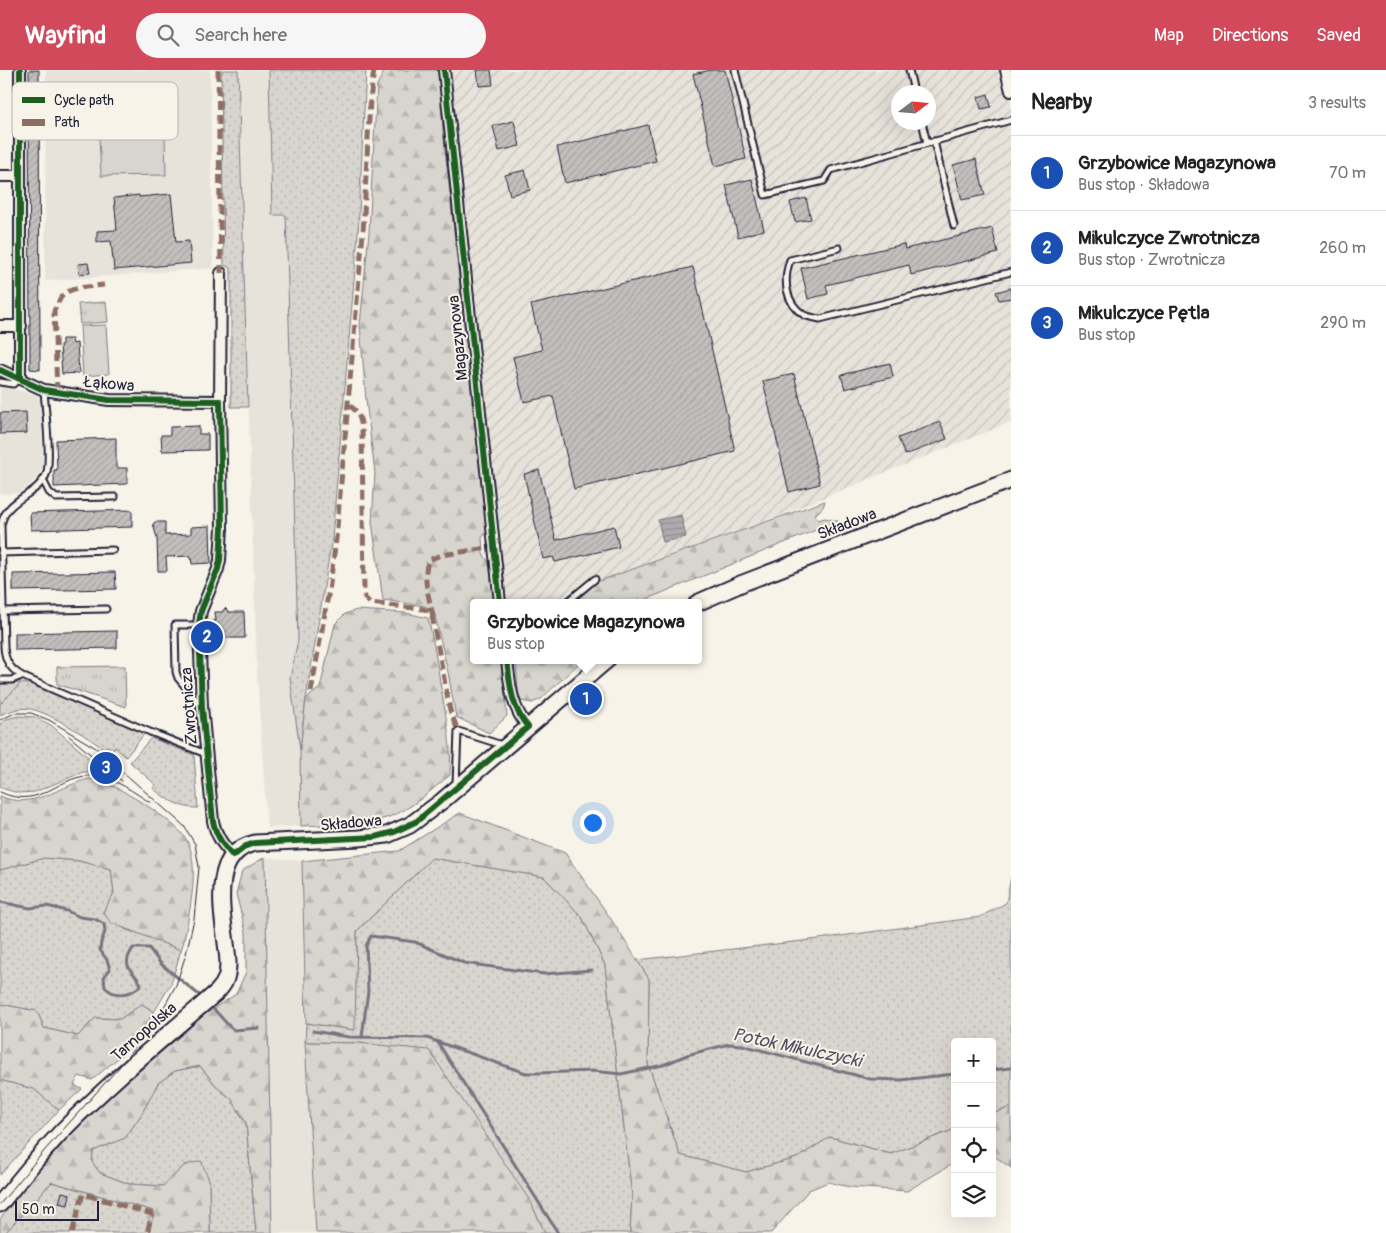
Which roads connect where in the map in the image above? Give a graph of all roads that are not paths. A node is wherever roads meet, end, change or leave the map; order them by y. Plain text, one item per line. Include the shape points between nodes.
1 (444, 70) edge
2 (735, 70) edge
3 (908, 70) edge
4 (1006, 70) edge
5 (912, 85) edge
6 (1011, 91) edge
7 (1011, 120) edge
8 (924, 130) edge
9 (20, 140) edge
10 (934, 141) junction
11 (927, 143) junction
12 (0, 176) edge
13 (20, 176) junction
14 (954, 226) dead end
15 (839, 248) dead end
16 (1011, 272) edge
17 (221, 273) dead end
18 (0, 326) edge
19 (20, 326) junction
20 (0, 370) edge
21 (20, 378) junction
22 (0, 382) edge
23 (44, 390) junction
24 (220, 401) junction
25 (43, 480) junction
26 (1011, 480) edge
27 (115, 497) dead end
28 (113, 550) dead end
29 (1, 553) junction
30 (595, 579) dead end
31 (500, 599) edge
32 (571, 599) edge
33 (702, 601) edge
34 (106, 609) dead end
35 (3, 611) junction
36 (199, 624) junction
37 (508, 664) edge
38 (602, 664) edge
39 (22, 676) junction
40 (0, 680) edge
41 (202, 707) junction
42 (528, 727) junction
43 (505, 746) junction
44 (206, 754) junction
45 (456, 789) junction
46 (233, 856) junction
47 (0, 1204) edge

1 - 31 street, Magazynowa
2 - 11 lane via 765,195 824,181 831,170
3 - 5 lane
4 - 6 street
7 - 10 lane
8 - 11 lane
9 - 13 street
10 - 11 lane
10 - 14 lane
12 - 13 street
13 - 19 street
15 - 16 lane via 790,260 786,285 791,302 805,316 820,319
17 - 24 street, Zwrotnicza
18 - 19 street
19 - 21 street
20 - 21 street, Łąkowa
21 - 22 lane via 13,384
21 - 23 street, Łąkowa
23 - 24 street, Łąkowa via 109,400
23 - 25 lane via 48,469
24 - 36 street, Zwrotnicza via 220,560
25 - 27 lane via 56,498
25 - 29 lane via 6,511 1,526
26 - 33 main road, Składowa via 743,582
28 - 29 lane
29 - 35 lane
30 - 32 lane
34 - 35 lane
35 - 39 lane via 4,654 9,666
36 - 41 street, Zwrotnicza
36 - 41 lane via 175,625 176,672
37 - 42 street via 513,702
38 - 42 main road, Składowa
39 - 40 lane
39 - 44 lane
41 - 44 street, Zwrotnicza
42 - 43 main road, Składowa
43 - 45 main road, Składowa
43 - 45 lane via 458,731
44 - 46 street, Zwrotnicza via 215,832
45 - 46 main road, Składowa via 416,821 387,835 256,843 241,848
46 - 47 main road, Tarnopolska via 226,868 222,890 228,971 224,983 77,1117

